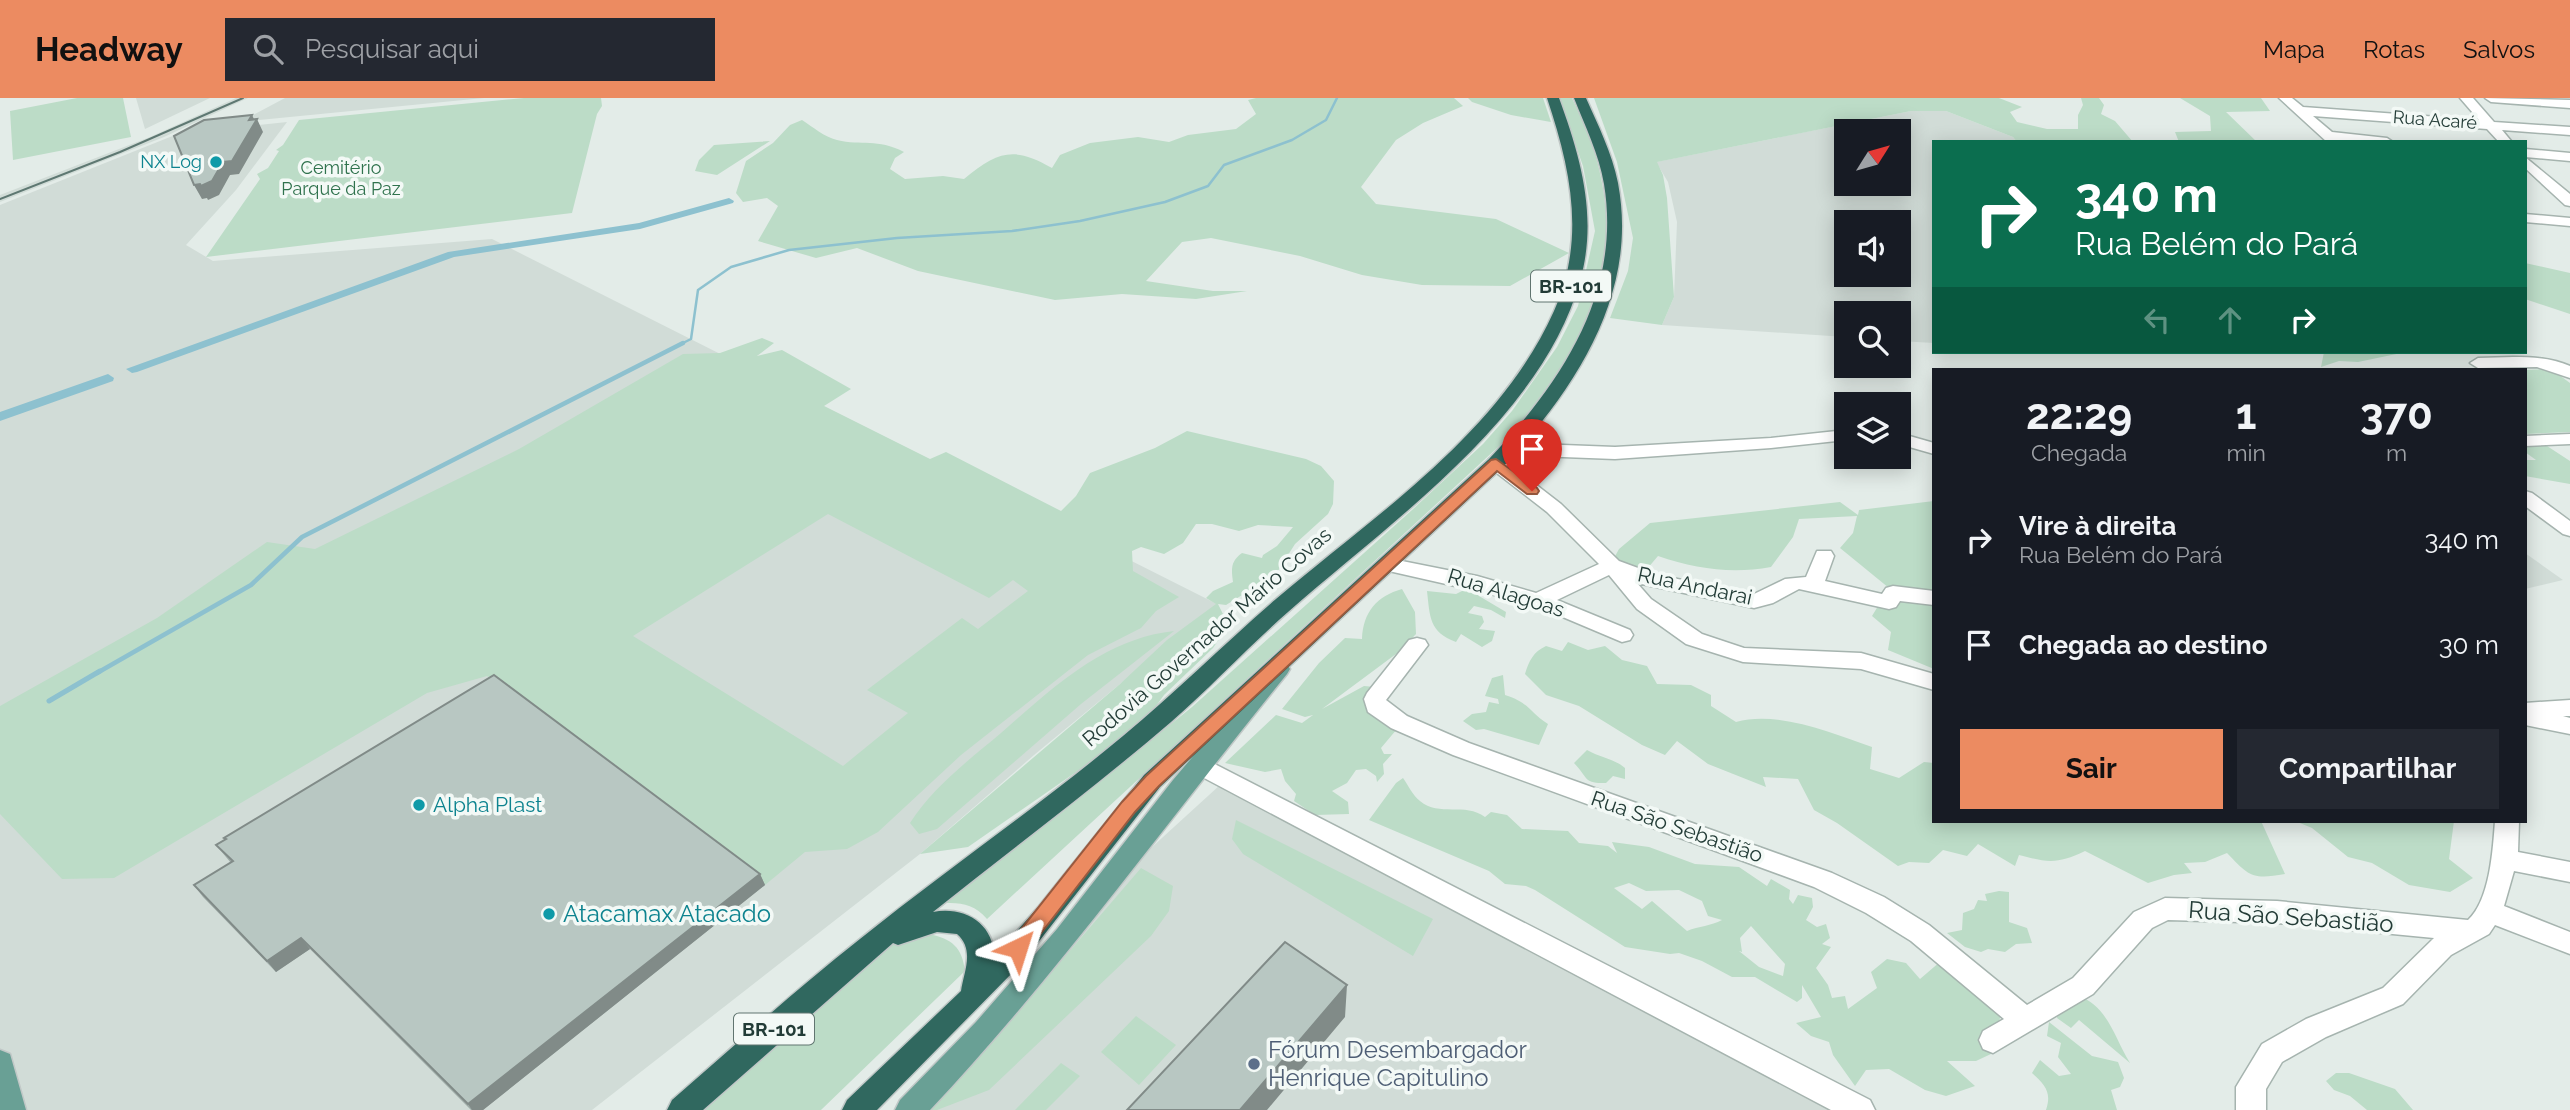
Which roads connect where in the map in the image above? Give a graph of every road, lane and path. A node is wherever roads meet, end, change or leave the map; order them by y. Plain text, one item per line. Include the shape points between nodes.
1 (1553, 98) edge
2 (1580, 98) edge
3 (2285, 98) edge
4 (2466, 98) edge
5 (2491, 98) edge
6 (2570, 104) edge
7 (2301, 111) junction
8 (2488, 124) junction
9 (2570, 131) edge
10 (2333, 139) edge
11 (2351, 140) edge
12 (2504, 140) edge
13 (2527, 153) edge
14 (2570, 157) edge
15 (2527, 163) edge
16 (2527, 181) edge
17 (2550, 184) junction
18 (2570, 186) edge
19 (2570, 202) edge
20 (2527, 218) edge
21 (2570, 222) edge
22 (2478, 363) dead end
23 (2570, 373) edge
24 (1834, 436) edge
25 (2570, 439) edge
26 (2527, 441) edge
27 (1911, 442) edge
28 (1932, 448) edge
29 (1503, 456) junction
30 (2527, 498) edge
31 (2570, 530) edge
32 (1824, 556) dead end
33 (1387, 564) junction
34 (1612, 566) junction
35 (1814, 585) junction
36 (1932, 598) edge
37 (1537, 601) junction
38 (1622, 635) dead end
39 (1417, 645) dead end
40 (1287, 655) junction
41 (1932, 681) edge
42 (2570, 708) edge
43 (2527, 709) edge
44 (2527, 717) edge
45 (2570, 726) edge
46 (1199, 765) junction
47 (2508, 823) edge
48 (2505, 859) junction
49 (2570, 872) edge
50 (2480, 922) junction
51 (2570, 943) edge
52 (867, 949) junction
53 (971, 998) junction
54 (2025, 1020) junction
55 (1993, 1040) dead end
56 (0, 1063) edge
57 (11, 1110) edge
58 (682, 1110) edge
59 (856, 1110) edge
60 (910, 1110) edge
61 (1860, 1110) edge
62 (2251, 1110) edge

1 - 52 highway, Rodovia Governador Mário Covas / BR-101 via 1580,182 1583,207 1578,253 1561,314 1506,400 1384,520 1288,600 1167,713
2 - 29 highway, BR-101 via 1611,183 1617,243 1593,329 1550,400
3 - 7 street
4 - 8 street
5 - 6 street
7 - 8 street, Rua Acaré
7 - 10 street
8 - 9 street, Rua Acaré
8 - 12 street
10 - 11 street
13 - 14 street
15 - 17 street
16 - 17 street
17 - 18 street
17 - 19 street
20 - 21 street
22 - 23 street via 2540,361
24 - 29 street via 1615,453
25 - 26 street
27 - 28 street
29 - 33 highway, BR-101
29 - 34 street
30 - 31 street
32 - 35 street
33 - 37 street, Rua Alagoas via 1457,576
33 - 40 highway, BR-101
34 - 35 street, Rua Andarai via 1653,582 1754,601 1793,583
34 - 37 street, Rua Andarai
34 - 41 street via 1656,616 1720,650 1861,661
35 - 36 street, Rua Andarai via 1889,602 1893,593
37 - 38 street, Rua Alagoas
39 - 54 street, Rua São Sebastião via 1375,699 1387,716 1461,749 1823,880 1920,933
40 - 46 main road via 1263,691
40 - 53 highway, BR-101 via 1128,807 1034,931
42 - 43 street
44 - 45 street
46 - 60 main road via 1066,937 986,1031
46 - 61 street
47 - 48 street
48 - 49 street
48 - 50 street
50 - 51 street, Rua São Sebastião
50 - 54 street, Rua São Sebastião via 2165,909 2143,920 2083,986
50 - 62 street via 2442,947 2393,996 2316,1028 2272,1053 2251,1087
52 - 53 highway via 924,922 962,923 977,937 982,951
52 - 58 highway, Rodovia Governador Mário Covas / BR-101
53 - 59 highway, BR-101
54 - 55 street, Rua São Sebastião
56 - 57 main road

